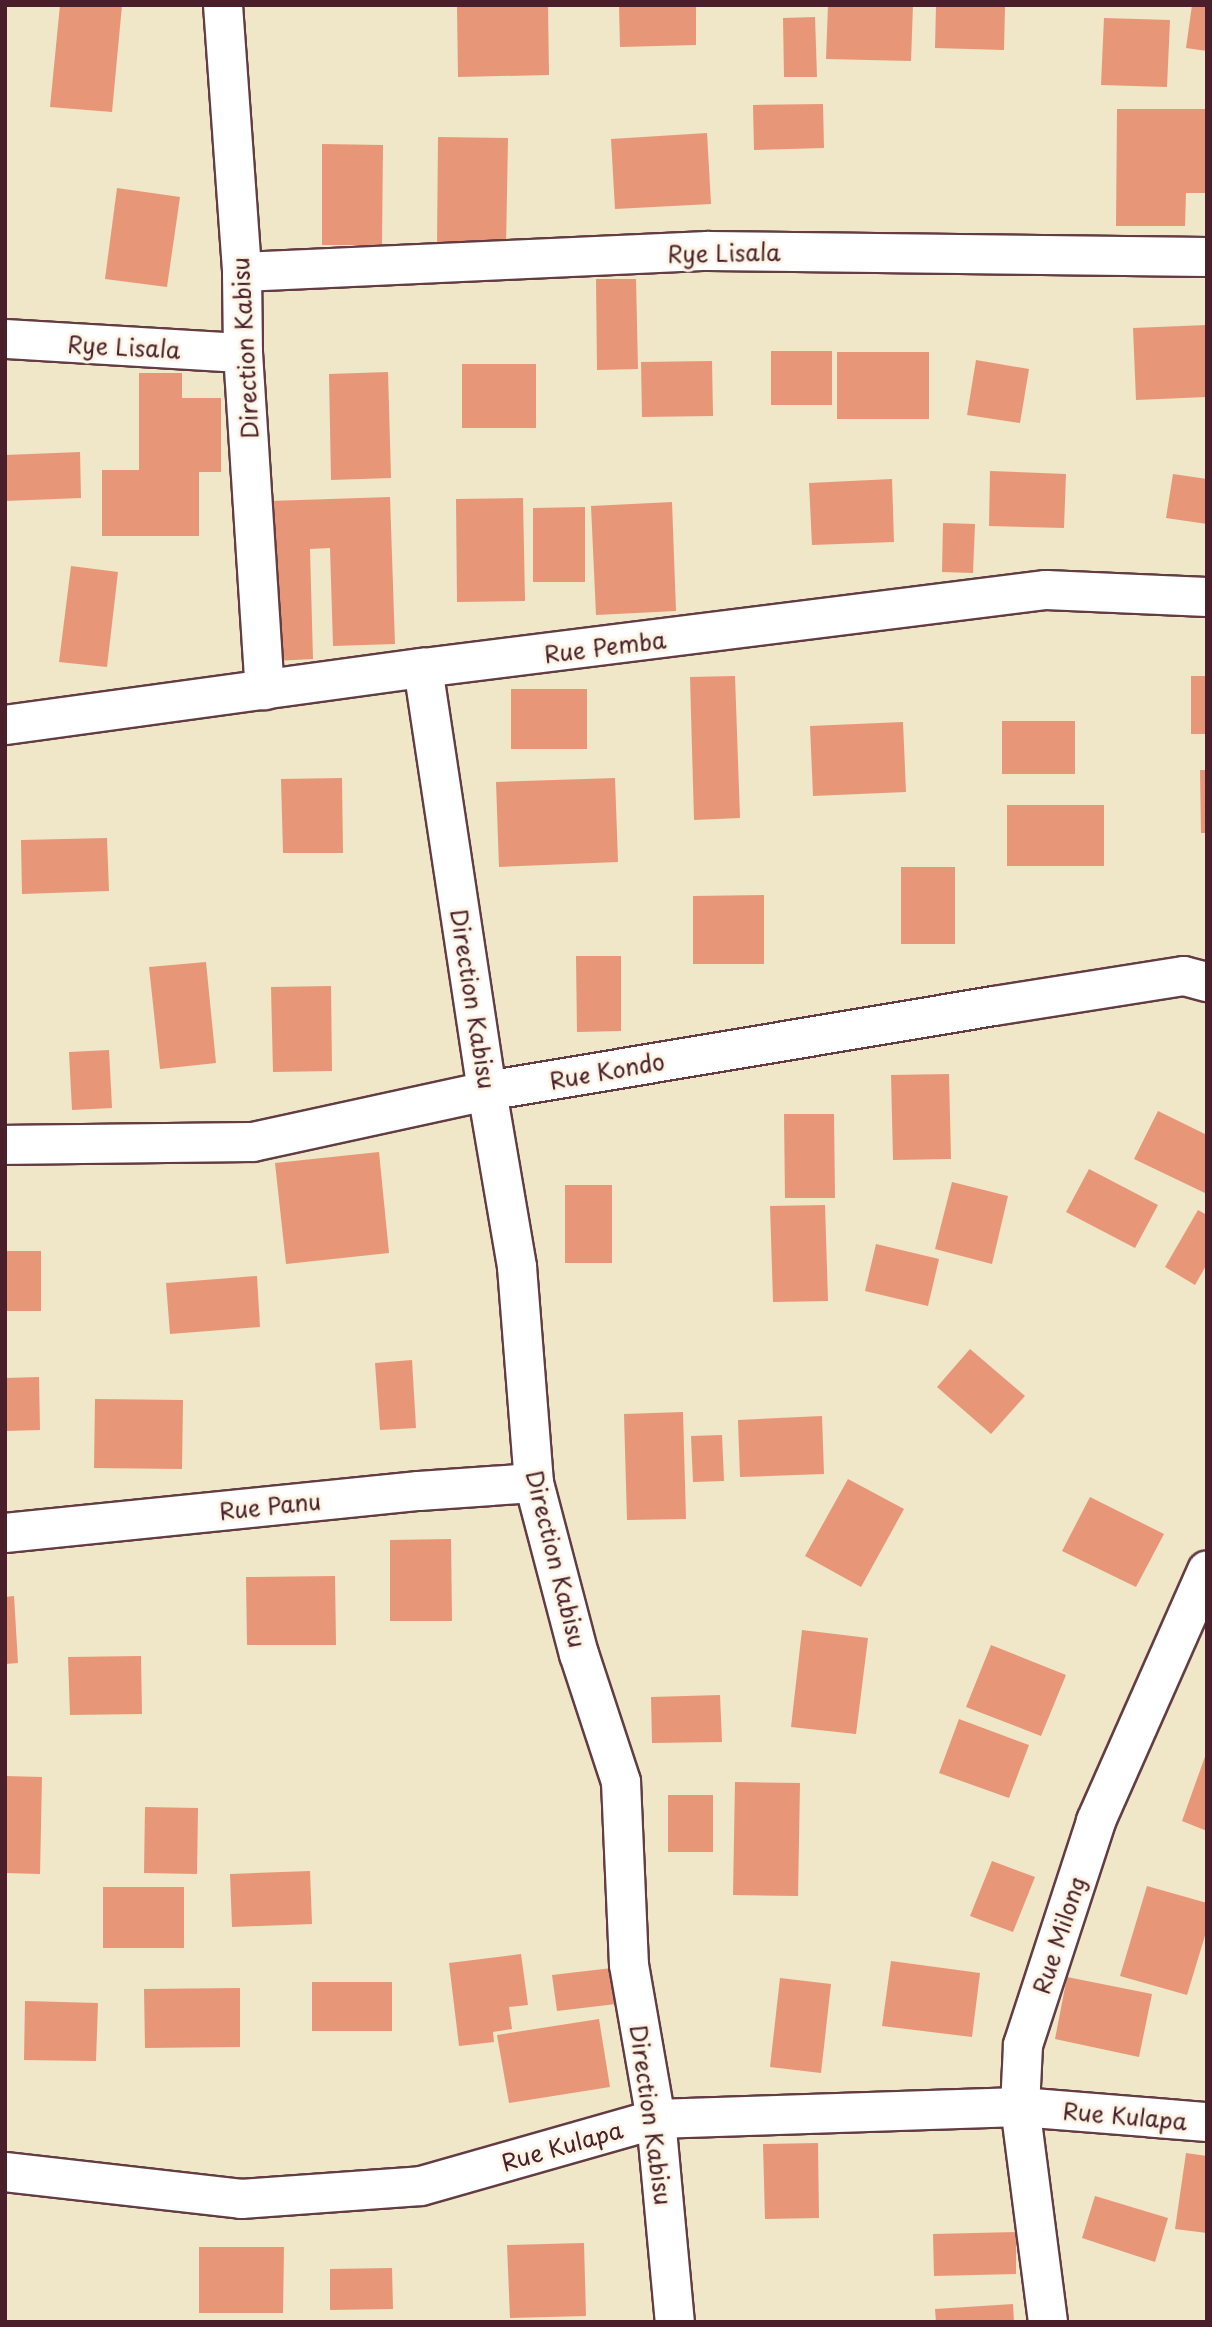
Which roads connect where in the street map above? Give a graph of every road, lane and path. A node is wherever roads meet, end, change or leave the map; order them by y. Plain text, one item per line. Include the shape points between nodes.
1 (223, 5) edge
2 (1207, 257) edge
3 (242, 272) junction
4 (5, 339) edge
5 (243, 352) junction
6 (1207, 597) edge
7 (423, 668) junction
8 (265, 690) junction
9 (5, 725) edge
10 (1207, 982) edge
11 (487, 1091) junction
12 (5, 1145) edge
13 (534, 1483) junction
14 (5, 1533) edge
15 (1207, 1570) edge
16 (1020, 2107) junction
17 (656, 2119) junction
18 (1207, 2122) edge
19 (5, 2172) edge
20 (675, 2322) edge
21 (1048, 2322) edge

1 - 3 street, Direction Kabisu
2 - 3 street, Rye Lisala via 708,251
3 - 5 street, Direction Kabisu
4 - 5 street, Rye Lisala
5 - 8 street, Direction Kabisu
6 - 7 street, Rue Pemba via 1046,590
7 - 8 street, Rue Pemba
7 - 11 street, Direction Kabisu
8 - 9 street, Rue Pemba
10 - 11 street, Rue Kondo via 1184,976
11 - 12 street, Rue Kondo via 253,1142
11 - 13 street, Direction Kabisu via 517,1267
13 - 14 street, Rue Panu
13 - 17 street, Direction Kabisu via 579,1654 621,1782 629,1965
15 - 16 street, Rue Milong via 1096,1821 1023,2045
16 - 17 street, Rue Kulapa
16 - 18 street, Rue Kulapa
16 - 21 street, Rue Milong
17 - 19 street, Rue Kulapa via 421,2186 241,2199
17 - 20 street, Direction Kabisu

